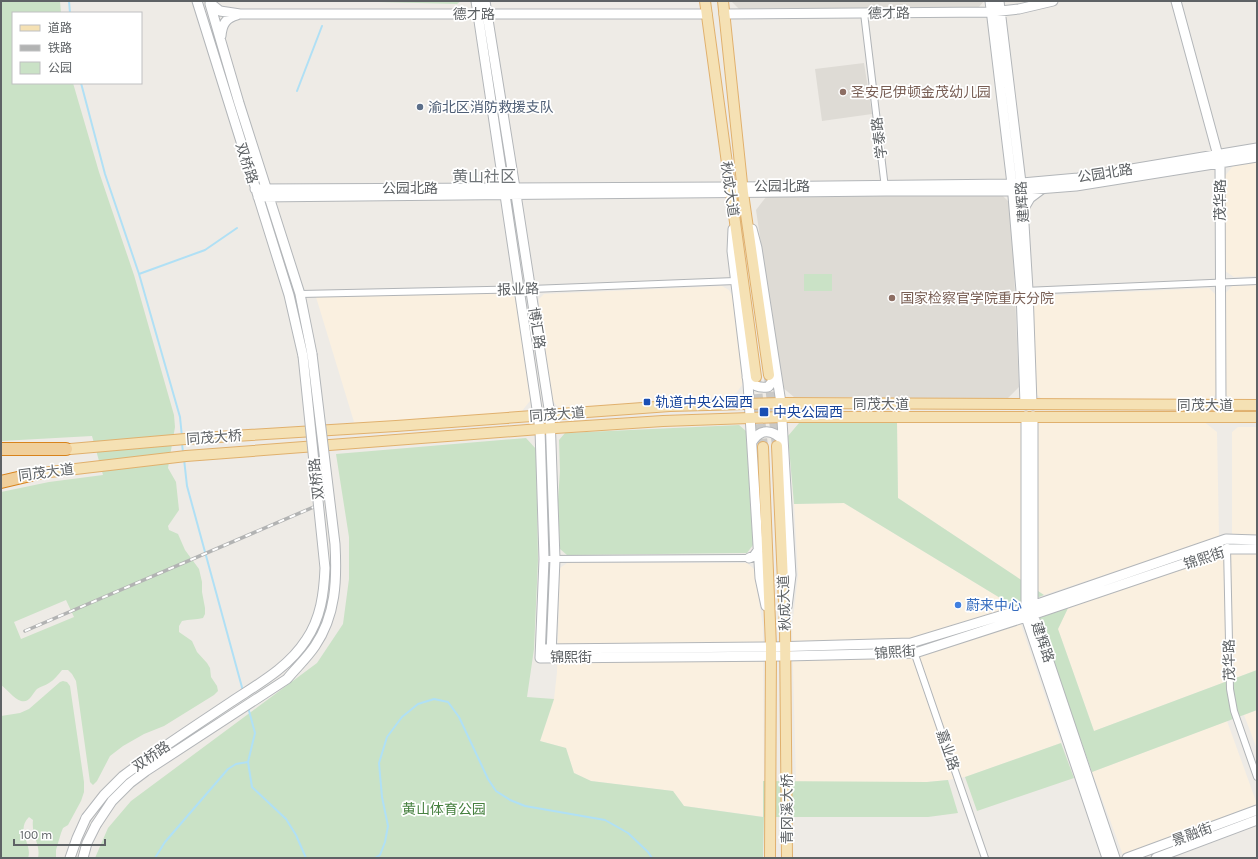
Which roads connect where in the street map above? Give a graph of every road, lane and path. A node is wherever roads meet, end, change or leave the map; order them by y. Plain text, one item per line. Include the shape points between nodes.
1 (197, 1) edge
2 (476, 1) edge
3 (485, 1) edge
4 (705, 1) edge
5 (722, 1) edge
6 (990, 1) edge
7 (999, 1) edge
8 (1053, 1) edge
9 (1176, 1) edge
10 (210, 2) edge
11 (996, 12) junction
12 (864, 13) junction
13 (240, 14) junction
14 (482, 14) junction
15 (707, 14) junction
16 (724, 14) junction
17 (220, 39) junction
18 (1257, 148) edge
19 (1257, 157) edge
20 (1219, 159) junction
21 (1017, 187) junction
22 (885, 188) junction
23 (1042, 189) junction
24 (730, 190) junction
25 (743, 190) junction
26 (505, 192) junction
27 (516, 192) junction
28 (257, 193) junction
29 (268, 193) junction
30 (1023, 210) junction
31 (734, 215) junction
32 (736, 281) junction
33 (1257, 281) edge
34 (1221, 282) junction
35 (520, 289) junction
36 (531, 289) junction
37 (1024, 291) junction
38 (300, 294) junction
39 (773, 374) junction
40 (752, 377) junction
41 (781, 403) junction
42 (750, 404) junction
43 (1029, 404) junction
44 (1220, 405) junction
45 (1257, 405) edge
46 (550, 415) junction
47 (538, 416) junction
48 (1029, 416) junction
49 (1257, 417) edge
50 (750, 418) junction
51 (782, 418) junction
52 (551, 428) junction
53 (338, 429) joint
54 (540, 429) junction
55 (752, 442) junction
56 (780, 444) junction
57 (339, 445) joint
58 (90, 447) joint
59 (763, 448) tunnel mouth
60 (1, 449) edge
61 (66, 449) junction
62 (1, 455) edge
63 (92, 467) joint
64 (39, 473) junction
65 (1, 478) edge
66 (1, 482) edge
67 (1226, 539) junction
68 (1257, 540) edge
69 (759, 549) junction
70 (1227, 549) junction
71 (1257, 549) edge
72 (750, 558) joint
73 (544, 559) junction
74 (555, 559) junction
75 (1029, 611) junction
76 (771, 627) junction
77 (911, 642) junction
78 (771, 651) junction
79 (786, 651) junction
80 (541, 653) joint
81 (551, 653) junction
82 (915, 653) junction
83 (787, 759) joint
84 (771, 760) joint
85 (1257, 777) edge
86 (1257, 810) edge
87 (1257, 820) edge
88 (70, 858) edge
89 (83, 858) edge
90 (770, 858) edge
91 (787, 858) edge
92 (985, 858) edge
93 (1107, 858) edge
94 (1116, 858) edge
95 (1127, 858) edge
96 (1156, 858) edge

1 - 28 main road, 双桥路
2 - 14 main road, 博汇路
3 - 14 main road, 博汇路
4 - 15 main road, 秋成大道
5 - 16 main road, 秋成大道
6 - 11 main road, 建辉路
7 - 11 main road, 建辉路
8 - 11 main road, 德才路
9 - 20 main road, 茂华路
10 - 13 main road, 德才路 via 220,11
10 - 17 main road, 双桥路
11 - 12 main road, 德才路
11 - 21 main road, 建辉路
12 - 16 main road, 德才路
12 - 22 street, 学泰路
13 - 14 main road, 德才路
13 - 17 main road via 225,22
14 - 15 main road, 德才路
14 - 26 main road, 博汇路
14 - 27 main road, 博汇路
15 - 24 main road, 秋成大道
16 - 25 main road, 秋成大道
17 - 29 main road, 双桥路
18 - 20 main road, 公园北路
19 - 20 main road, 公园北路
20 - 21 main road, 公园北路
20 - 23 main road, 公园北路 via 1076,186
20 - 34 main road, 茂华路
21 - 22 main road, 公园北路
21 - 23 main road, 公园北路
21 - 30 main road, 建辉路
21 - 37 main road, 建辉路
22 - 25 main road, 公园北路
23 - 30 main road via 1030,198
24 - 25 main road, 公园北路
24 - 27 main road, 公园北路
24 - 31 main road, 秋成大道
25 - 39 main road, 秋成大道
26 - 27 main road, 公园北路
26 - 29 main road, 公园北路
26 - 35 main road, 博汇路
27 - 36 main road, 博汇路
28 - 29 main road, 公园北路
28 - 88 main road, 双桥路, bridge via 289,295 302,356 325,568 322,603 306,641 280,669 123,776 104,795 86,818
29 - 38 main road, 双桥路
30 - 37 main road, 建辉路
31 - 32 main road via 732,250
31 - 40 main road, 秋成大道
32 - 36 street, 报业路
32 - 40 main road
33 - 34 street
34 - 37 street
34 - 44 main road, 茂华路
35 - 36 street, 报业路
35 - 38 street, 报业路
35 - 47 main road, 博汇路
36 - 46 main road, 博汇路
37 - 43 main road, 建辉路
38 - 89 main road, 双桥路, bridge via 312,354 335,544 335,589 324,630 315,646 287,679 130,783 112,801 96,824
39 - 40 main road via 773,381 768,387 760,388 753,384
39 - 41 main road
40 - 42 main road
41 - 42 main road, 同茂大道
41 - 43 main road, 同茂大道
41 - 51 main road
42 - 46 main road, 同茂大道 via 670,406
42 - 50 main road
43 - 44 main road, 同茂大道
44 - 45 main road, 同茂大道
46 - 47 main road, 同茂大道
46 - 52 main road, 博汇路
47 - 53 main road, 同茂大道
47 - 54 main road, 博汇路
48 - 49 main road, 同茂大道
48 - 51 main road, 同茂大道
48 - 75 main road, 建辉路
50 - 51 main road, 同茂大道
50 - 52 main road, 同茂大道
50 - 55 main road
51 - 56 main road
52 - 54 main road, 同茂大道
52 - 74 main road, 博汇路
53 - 58 main road, 同茂大桥, bridge
54 - 57 main road, 同茂大道
54 - 73 main road, 博汇路
55 - 56 main road via 758,434 769,432 780,437
55 - 69 main road
56 - 79 main road, 秋成大道
57 - 63 main road, 同茂大桥, bridge via 186,456
58 - 61 main road, 同茂大道
59 - 76 main road, 秋成大道
60 - 61 highway
61 - 62 main road, 同茂大道
63 - 64 main road, 同茂大道
64 - 65 main road, 同茂大道
64 - 66 highway
67 - 68 main road, 锦熙街
67 - 70 street, 茂华路
67 - 75 main road, 锦熙街
69 - 72 main road via 757,554
69 - 76 main road via 760,578
70 - 71 main road, 锦熙街
70 - 75 main road, 锦熙街
70 - 85 street, 茂华路 via 1230,690 1234,711
72 - 74 street
73 - 74 street
73 - 80 main road, 博汇路
74 - 81 main road, 博汇路
75 - 77 main road, 锦熙街
75 - 82 main road, 锦熙街
75 - 93 main road, 建辉路
75 - 94 main road, 建辉路
76 - 78 main road, 秋成大道
77 - 79 main road, 锦熙街
77 - 82 street, 嘉业路
78 - 79 main road, 锦熙街
78 - 81 main road, 锦熙街
78 - 84 main road, 秋成大道
79 - 82 main road, 锦熙街
79 - 83 main road, 秋成大道
80 - 81 main road, 锦熙街
82 - 92 street, 嘉业路
83 - 91 main road, 青冈溪大桥
84 - 90 main road, 青冈溪大桥
86 - 95 main road, 景融街
87 - 96 main road, 景融街

